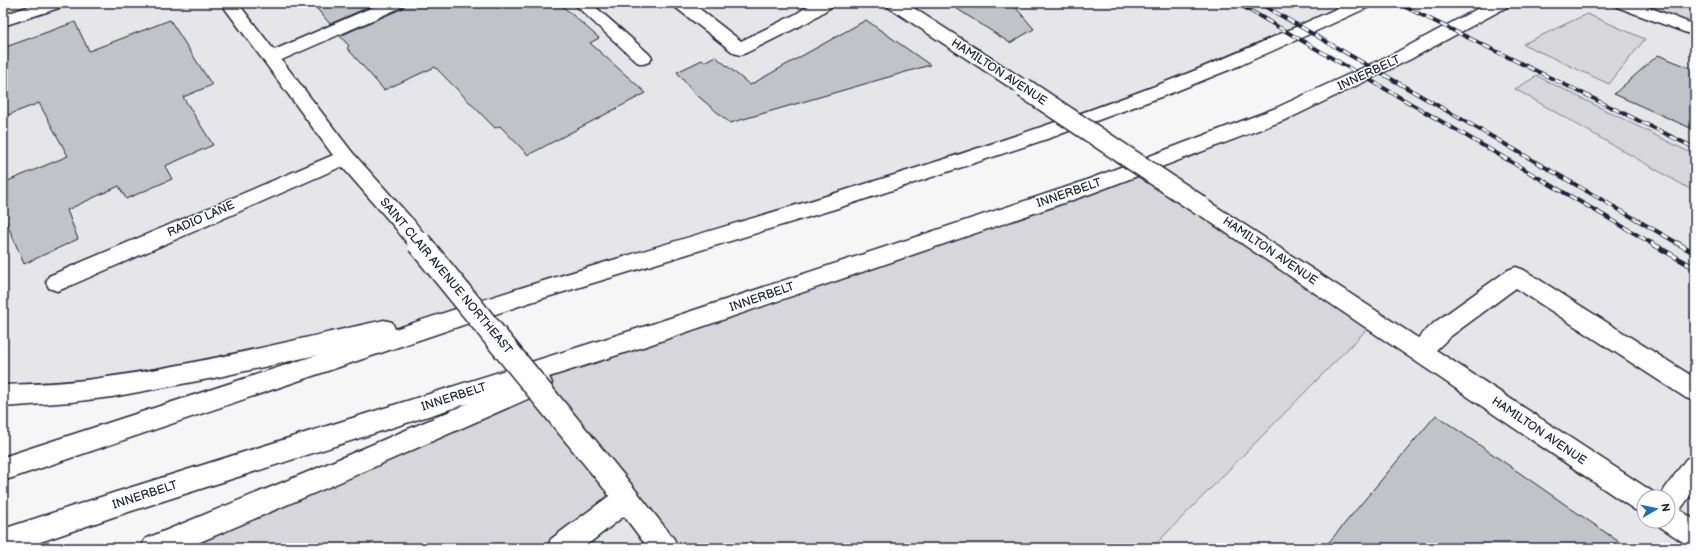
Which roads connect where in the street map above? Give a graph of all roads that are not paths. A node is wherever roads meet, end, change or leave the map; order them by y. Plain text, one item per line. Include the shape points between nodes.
1 (56, 3) edge
2 (229, 3) edge
3 (396, 3) edge
4 (580, 3) edge
5 (681, 3) edge
6 (825, 3) edge
7 (894, 3) edge
8 (1363, 3) edge
9 (1501, 3) edge
10 (1623, 3) edge
11 (3, 22) edge
12 (1695, 31) edge
13 (271, 58) junction
14 (643, 58) dead end
15 (345, 157) junction
16 (57, 282) dead end
17 (529, 294) junction
18 (646, 336) junction
19 (1420, 351) junction
20 (1695, 391) edge
21 (3, 396) edge
22 (1695, 467) edge
23 (3, 470) edge
24 (620, 490) junction
25 (1676, 494) edge
26 (1636, 496) edge
27 (1676, 522) edge
28 (1695, 535) edge
29 (3, 542) edge
30 (155, 548) edge
31 (561, 548) edge
32 (664, 548) edge

1 - 11 main road
2 - 13 main road, SAINT CLAIR AVENUE NORTHEAST
3 - 13 main road
4 - 14 main road
5 - 6 main road via 740,49 802,18
7 - 19 main road, HAMILTON AVENUE, bridge
8 - 17 main road via 1242,58 1043,133 831,203
9 - 18 main road, INNERBELT via 1403,56 1276,116 1083,189
10 - 12 main road
13 - 15 main road, SAINT CLAIR AVENUE NORTHEAST
15 - 16 main road, RADIO LANE
15 - 24 main road, SAINT CLAIR AVENUE NORTHEAST, bridge via 405,225
17 - 21 main road via 227,365 111,387
17 - 23 main road
18 - 29 main road, INNERBELT
18 - 30 main road
19 - 20 main road via 1442,329 1516,276
19 - 26 main road, HAMILTON AVENUE
22 - 25 main road
24 - 31 main road
24 - 32 main road, SAINT CLAIR AVENUE NORTHEAST
27 - 28 main road

